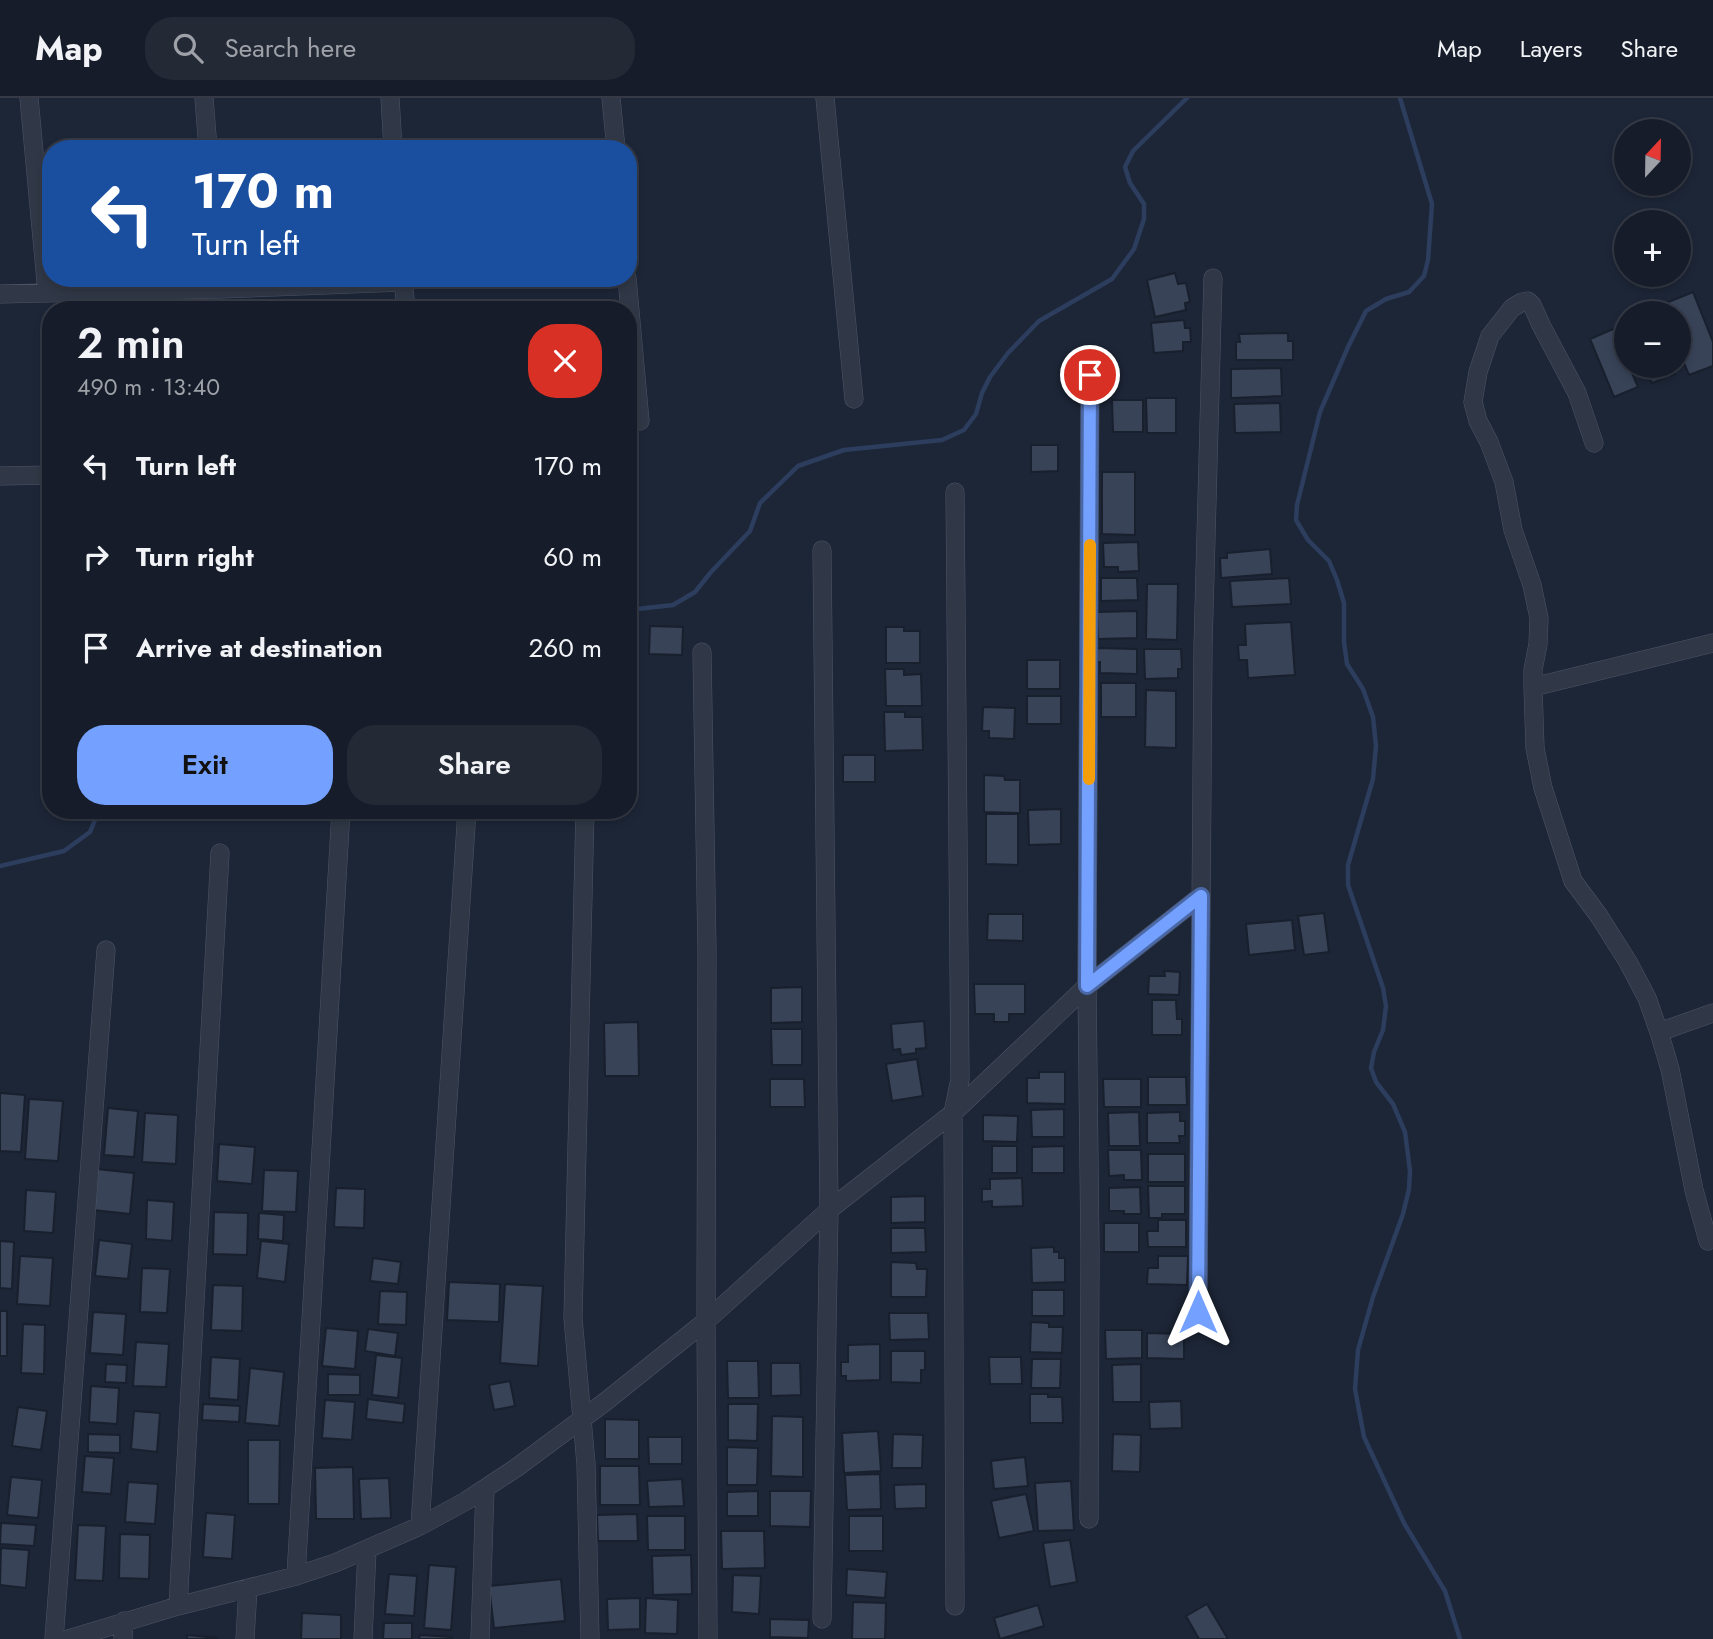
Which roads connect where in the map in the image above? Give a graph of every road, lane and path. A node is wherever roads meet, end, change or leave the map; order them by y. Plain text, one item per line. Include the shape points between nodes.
1 (29, 98) edge
2 (204, 98) edge
3 (390, 98) edge
4 (611, 98) edge
5 (825, 98) edge
6 (207, 140) edge
7 (392, 140) edge
8 (615, 140) edge
9 (42, 238) edge
10 (1213, 278) dead end
11 (47, 287) edge
12 (154, 287) edge
13 (47, 292) junction
14 (0, 294) edge
15 (1090, 375) dead end
16 (637, 388) edge
17 (854, 399) dead end
18 (640, 421) dead end
19 (1594, 443) dead end
20 (42, 475) edge
21 (0, 476) edge
22 (955, 492) dead end
23 (822, 550) dead end
24 (1713, 643) edge
25 (702, 652) dead end
26 (1533, 687) junction
27 (340, 819) edge
28 (466, 819) edge
29 (585, 819) edge
30 (220, 853) dead end
31 (1201, 896) junction
32 (106, 950) dead end
33 (1087, 986) junction
34 (1713, 1013) edge
35 (1659, 1032) junction
36 (953, 1113) junction
37 (829, 1210) junction
38 (1708, 1241) dead end
39 (1198, 1312) dead end
40 (706, 1321) junction
41 (581, 1420) junction
42 (485, 1489) junction
43 (1090, 1519) dead end
44 (420, 1526) junction
45 (367, 1550) junction
46 (296, 1576) junction
47 (248, 1588) junction
48 (178, 1605) junction
49 (955, 1605) dead end
50 (822, 1619) dead end
51 (124, 1630) edge
52 (54, 1639) edge
53 (68, 1639) edge
54 (245, 1639) edge
55 (363, 1639) edge
56 (480, 1639) edge
57 (590, 1639) edge
58 (708, 1639) edge

1 - 9 street
2 - 6 street
3 - 7 street
4 - 8 street
5 - 17 street
10 - 31 street
11 - 13 street
12 - 13 street
13 - 14 street
15 - 33 street
16 - 18 street
19 - 26 street via 1577,393 1532,305 1522,302 1490,336 1473,402 1504,482 1539,618
20 - 21 street
22 - 36 street via 960,1079
23 - 37 street
24 - 26 street
25 - 40 street
26 - 35 street via 1542,788 1569,871 1628,962
27 - 46 street
28 - 44 street
29 - 41 street via 573,1318
30 - 48 street
31 - 33 street
31 - 39 street
32 - 52 street
33 - 36 street
33 - 43 street
34 - 35 street
35 - 38 street
36 - 37 street
36 - 49 street
37 - 40 street
37 - 50 street
40 - 41 street
40 - 58 street
41 - 42 street
41 - 57 street
42 - 44 street
42 - 56 street
44 - 45 street
45 - 46 street
45 - 55 street
46 - 47 street
47 - 48 street
47 - 54 street
48 - 51 street
51 - 53 street

